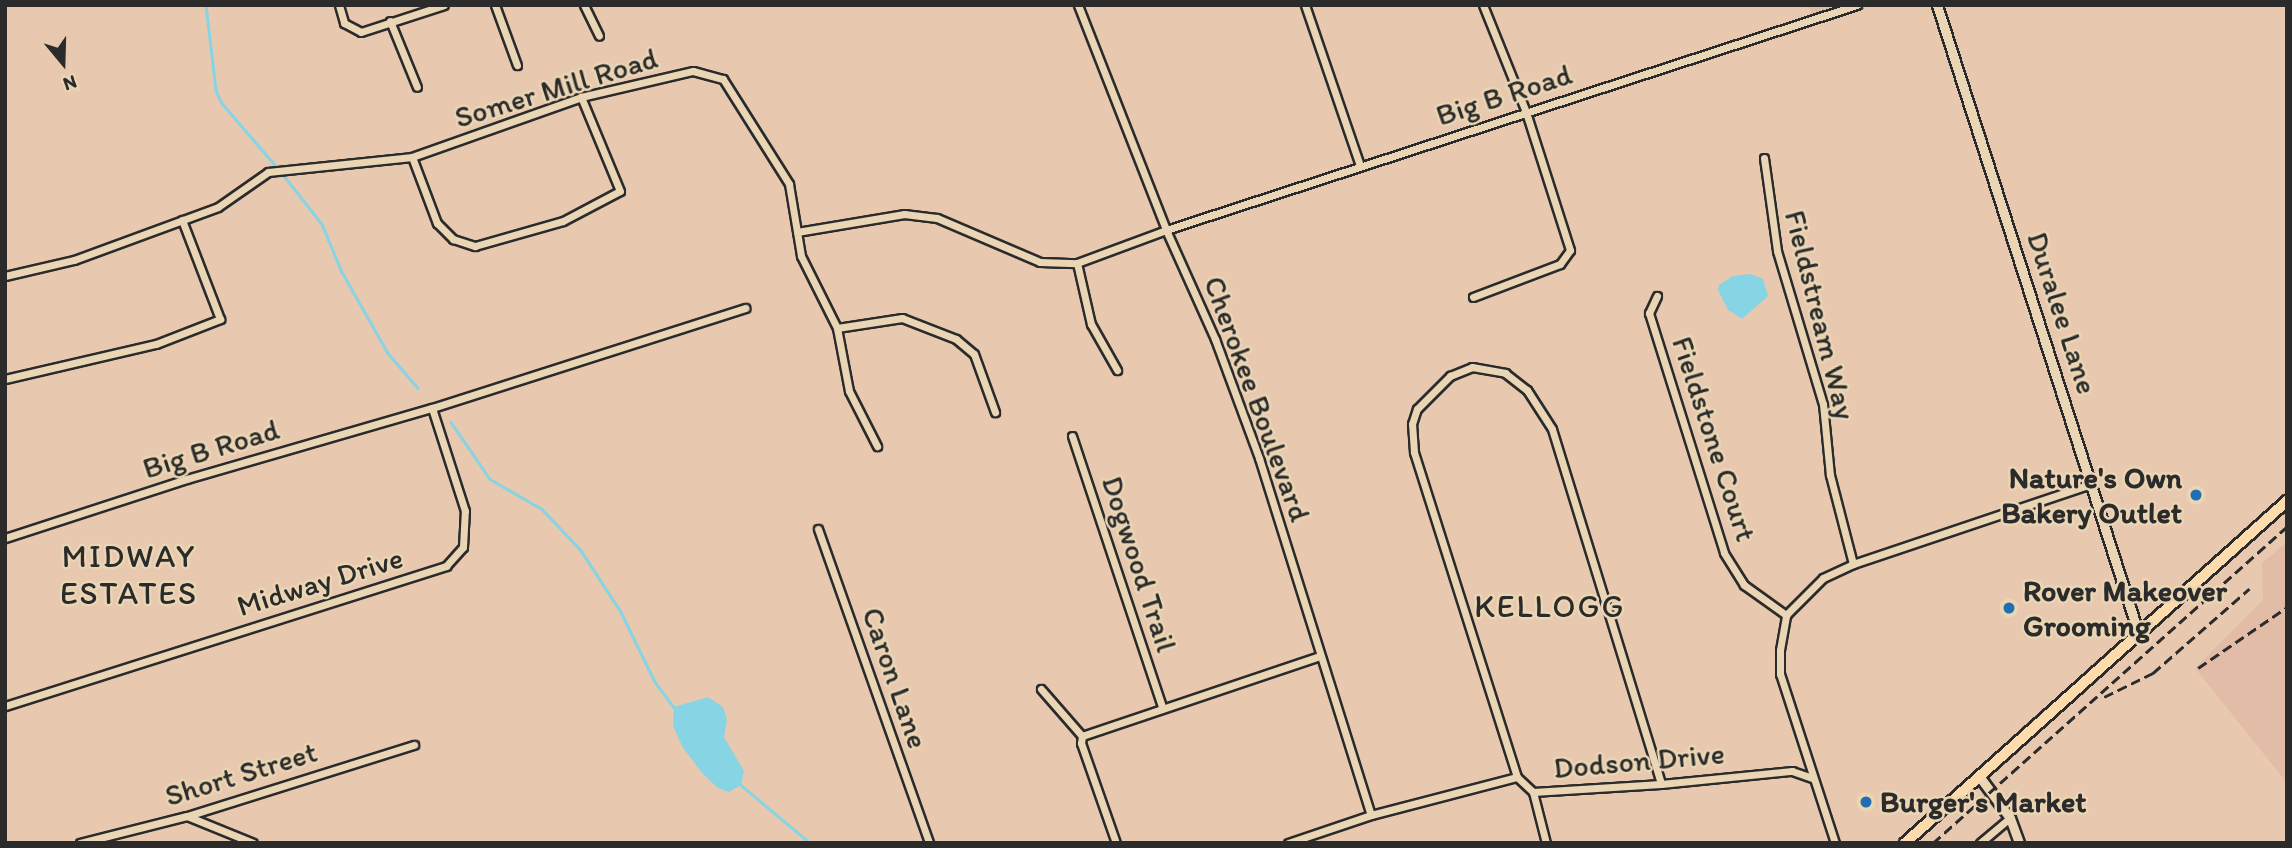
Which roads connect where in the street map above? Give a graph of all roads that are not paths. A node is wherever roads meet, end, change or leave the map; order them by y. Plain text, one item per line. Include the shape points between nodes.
1 (339, 5) edge
2 (444, 5) edge
3 (495, 5) edge
4 (584, 5) edge
5 (1078, 5) edge
6 (1305, 5) edge
7 (1483, 5) edge
8 (1857, 5) edge
9 (1937, 5) edge
10 (431, 8) edge
11 (390, 22) junction
12 (599, 36) dead end
13 (517, 65) dead end
14 (417, 87) dead end
15 (581, 97) junction
16 (1526, 112) junction
17 (412, 157) junction
18 (1764, 158) dead end
19 (1360, 166) junction
20 (183, 220) junction
21 (1166, 230) junction
22 (797, 232) junction
23 (1077, 263) junction
24 (5, 276) edge
25 (1657, 296) dead end
26 (1473, 297) dead end
27 (745, 308) dead end
28 (837, 328) junction
29 (1117, 370) dead end
30 (5, 379) edge
31 (432, 408) junction
32 (995, 412) dead end
33 (1072, 436) dead end
34 (877, 446) dead end
35 (2091, 484) junction
36 (2287, 501) edge
37 (818, 529) dead end
38 (5, 538) edge
39 (1853, 564) junction
40 (1786, 615) junction
41 (2139, 635) junction
42 (1320, 656) junction
43 (1041, 689) dead end
44 (5, 705) edge
45 (1162, 707) junction
46 (1082, 736) junction
47 (414, 745) dead end
48 (1979, 776) junction
49 (1517, 777) junction
50 (1812, 778) junction
51 (1661, 784) junction
52 (1533, 792) junction
53 (187, 816) junction
54 (1371, 816) junction
55 (2010, 818) junction
56 (80, 843) edge
57 (253, 843) edge
58 (929, 843) edge
59 (1116, 843) edge
60 (1288, 843) edge
61 (1546, 843) edge
62 (1835, 843) edge
63 (1905, 843) edge
64 (1980, 843) edge
65 (2019, 843) edge

1 - 11 street via 344,23 360,32
2 - 10 street
3 - 13 street
4 - 12 street
5 - 21 street, Cherokee Boulevard
6 - 19 street
7 - 16 street
8 - 16 street, Big B Road
9 - 35 street, Duralee Lane
10 - 11 street
11 - 14 street
15 - 17 street, Somer Mill Road
15 - 17 street via 620,191 563,220 475,246 453,239 437,223
15 - 22 street, Somer Mill Road via 694,71 723,79 789,184
16 - 19 street, Big B Road
16 - 26 street via 1570,250 1560,264
17 - 20 street, Somer Mill Road via 268,172 218,207
18 - 39 street, Fieldstream Way via 1777,251 1823,404 1830,475
19 - 21 street, Big B Road
20 - 24 street, Somer Mill Road via 74,260
20 - 30 street via 220,319 156,344
21 - 23 street, Big B Road
21 - 42 street, Cherokee Boulevard via 1215,339 1259,458
22 - 23 street via 904,214 937,218 1040,262
22 - 28 street, Somer Mill Road via 801,256
23 - 29 street via 1091,324
25 - 40 street, Fieldstone Court via 1649,313 1724,553 1744,585
27 - 31 street, Big B Road
28 - 32 street via 902,318 956,339 974,354
28 - 34 street, Somer Mill Road via 849,391
31 - 38 street, Big B Road
31 - 44 street, Midway Drive via 465,511 463,547 446,566
33 - 45 street, Dogwood Trail
35 - 39 street
35 - 41 street, Duralee Lane
36 - 41 main road
37 - 58 street, Caron Lane
39 - 40 street via 1823,578
40 - 50 street via 1780,674
41 - 48 main road
42 - 45 street
42 - 54 street, Cherokee Boulevard
43 - 46 street
45 - 46 street
46 - 59 street
47 - 53 street, Short Street
48 - 55 street
48 - 63 main road
49 - 51 street via 1414,452 1412,424 1417,409 1450,376 1472,367 1506,373 1527,390 1552,429
49 - 52 street, Dodson Drive
49 - 54 street, Dodson Drive
50 - 51 street, Dodson Drive via 1792,771
50 - 62 street
51 - 52 street, Dodson Drive
52 - 61 street
53 - 56 street, Short Street
53 - 57 street
54 - 60 street, Dodson Drive
55 - 64 street
55 - 65 street

